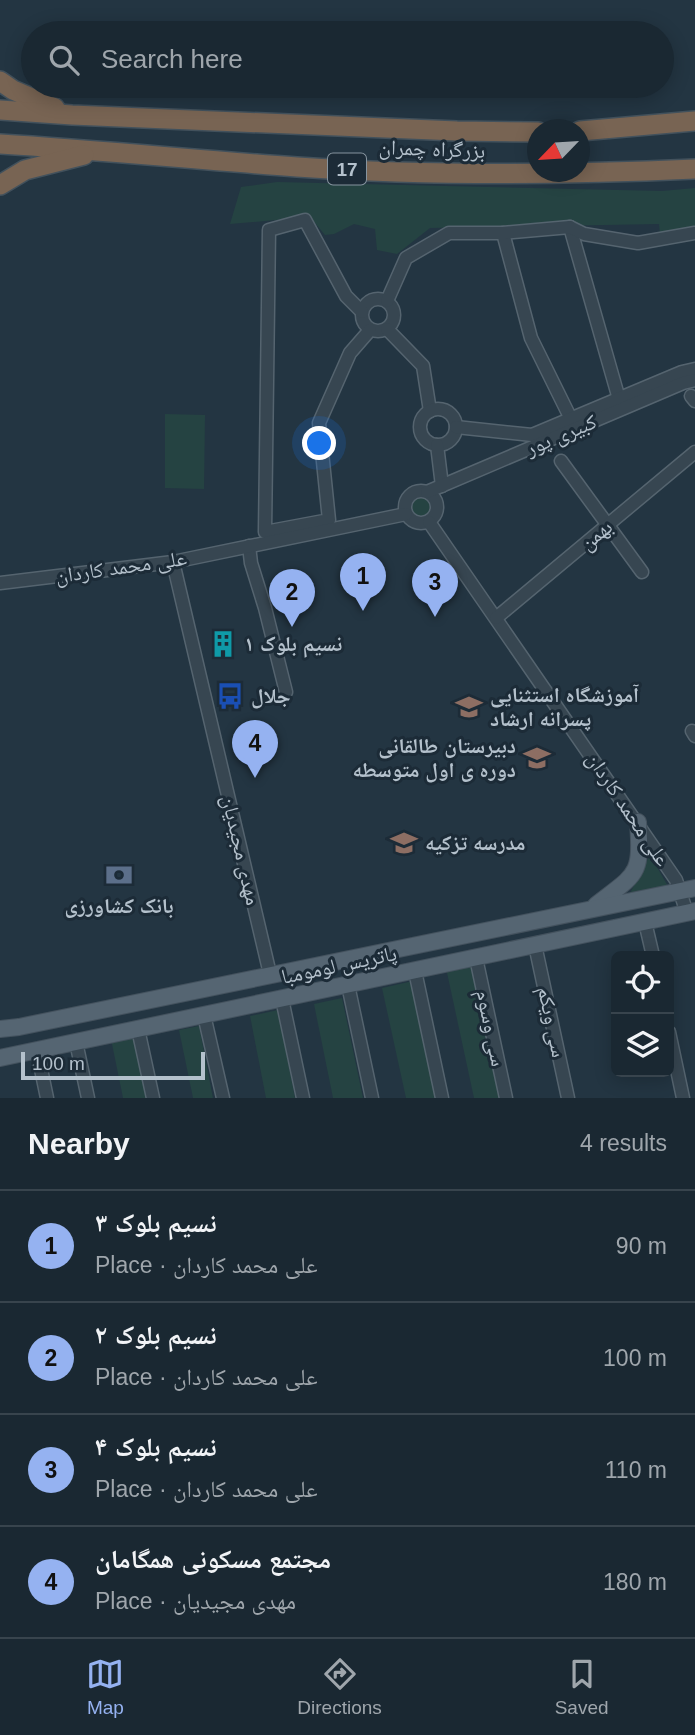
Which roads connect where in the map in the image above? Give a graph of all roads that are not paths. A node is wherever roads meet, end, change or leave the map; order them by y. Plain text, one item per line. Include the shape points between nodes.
1 (0, 82) edge
2 (21, 94) edge
3 (31, 98) edge
4 (0, 110) edge
5 (72, 116) junction
6 (695, 121) edge
7 (590, 130) edge
8 (527, 132) edge
9 (0, 144) edge
10 (100, 150) junction
11 (695, 169) edge
12 (25, 170) junction
13 (0, 171) edge
14 (0, 185) edge
15 (570, 228) junction
16 (503, 233) junction
17 (695, 233) edge
18 (387, 301) junction
19 (362, 312) junction
20 (387, 329) junction
21 (370, 330) junction
22 (695, 369) edge
23 (695, 380) edge
24 (619, 399) junction
25 (430, 411) junction
26 (571, 419) junction
27 (456, 427) junction
28 (437, 445) junction
29 (695, 452) edge
30 (561, 461) dead end
31 (442, 486) junction
32 (427, 492) junction
33 (406, 514) junction
34 (429, 522) junction
35 (607, 525) junction
36 (249, 546) junction
37 (173, 562) junction
38 (642, 572) dead end
39 (0, 583) edge
40 (496, 618) junction
41 (286, 692) dead end
42 (638, 822) junction
43 (688, 889) edge
44 (593, 908) junction
45 (691, 912) edge
46 (645, 922) junction
47 (494, 928) junction
48 (535, 945) junction
49 (652, 951) edge
50 (498, 953) junction
51 (476, 958) junction
52 (415, 971) junction
53 (270, 974) junction
54 (348, 985) junction
55 (282, 999) junction
56 (204, 1015) junction
57 (19, 1027) junction
58 (0, 1029) edge
59 (138, 1029) junction
60 (76, 1042) junction
61 (31, 1051) junction
62 (674, 1056) edge
63 (0, 1058) edge
64 (47, 1098) edge
65 (88, 1098) edge
66 (153, 1098) edge
67 (222, 1098) edge
68 (303, 1098) edge
69 (372, 1098) edge
70 (442, 1098) edge
71 (506, 1098) edge
72 (568, 1098) edge
73 (683, 1098) edge

1 - 2 highway
3 - 5 highway
4 - 5 highway, بزرگراه چمران / 17
5 - 8 highway, بزرگراه چمران / 17
6 - 7 highway
9 - 10 highway, بزرگراه چمران / 17
10 - 11 highway, بزرگراه چمران / 17 via 298,167 456,173
10 - 12 highway
12 - 13 highway
12 - 14 highway
15 - 16 street
15 - 17 street via 638,243
15 - 24 street
16 - 18 street via 449,233 406,258
16 - 26 street via 531,338
18 - 19 street via 372,300
18 - 20 street via 394,315
19 - 21 street
19 - 21 street via 346,296 305,220 269,230 265,532 329,520 319,423 349,353
20 - 21 street
20 - 25 street via 423,366
22 - 24 street
23 - 31 street, کبیری پور
24 - 26 street
25 - 27 street via 447,412
25 - 28 street via 421,419 420,431 426,441
26 - 27 street via 532,435
27 - 28 street via 452,438
28 - 31 street
29 - 35 street, بهمن
30 - 35 street
31 - 32 street, کبیری پور
32 - 33 street via 407,498
32 - 34 street via 437,504
33 - 34 street via 413,522
33 - 36 street, علی محمد کاردان
34 - 40 street, علی محمد کاردان
35 - 38 street
35 - 40 street, بهمن
36 - 37 street, علی محمد کاردان
36 - 41 street
37 - 39 street, علی محمد کاردان
37 - 53 street, مهدی مجیدیان
40 - 42 street, علی محمد کاردان
42 - 43 street, علی محمد کاردان
42 - 44 main road via 637,868
43 - 44 main road, پاتریس لومومبا
43 - 45 street, علی محمد کاردان
44 - 47 main road, پاتریس لومومبا
45 - 46 main road, پاتریس لومومبا
46 - 48 main road, پاتریس لومومبا
46 - 49 street
47 - 50 main road via 512,933 513,940
47 - 53 main road, پاتریس لومومبا
48 - 50 main road, پاتریس لومومبا
48 - 72 street, سی ویکم
50 - 51 main road, پاتریس لومومبا
51 - 52 main road, پاتریس لومومبا
51 - 71 street, سی وسوم
52 - 54 main road, پاتریس لومومبا
52 - 70 street
53 - 57 main road, پاتریس لومومبا
54 - 55 main road, پاتریس لومومبا
54 - 69 street
55 - 56 main road, پاتریس لومومبا
55 - 68 street
56 - 59 main road, پاتریس لومومبا
56 - 67 street
57 - 58 main road, پاتریس لومومبا
57 - 61 main road via 11,1042
59 - 60 main road, پاتریس لومومبا
59 - 66 street
60 - 61 main road, پاتریس لومومبا
60 - 65 street
61 - 63 main road, پاتریس لومومبا
61 - 64 street
62 - 73 street

